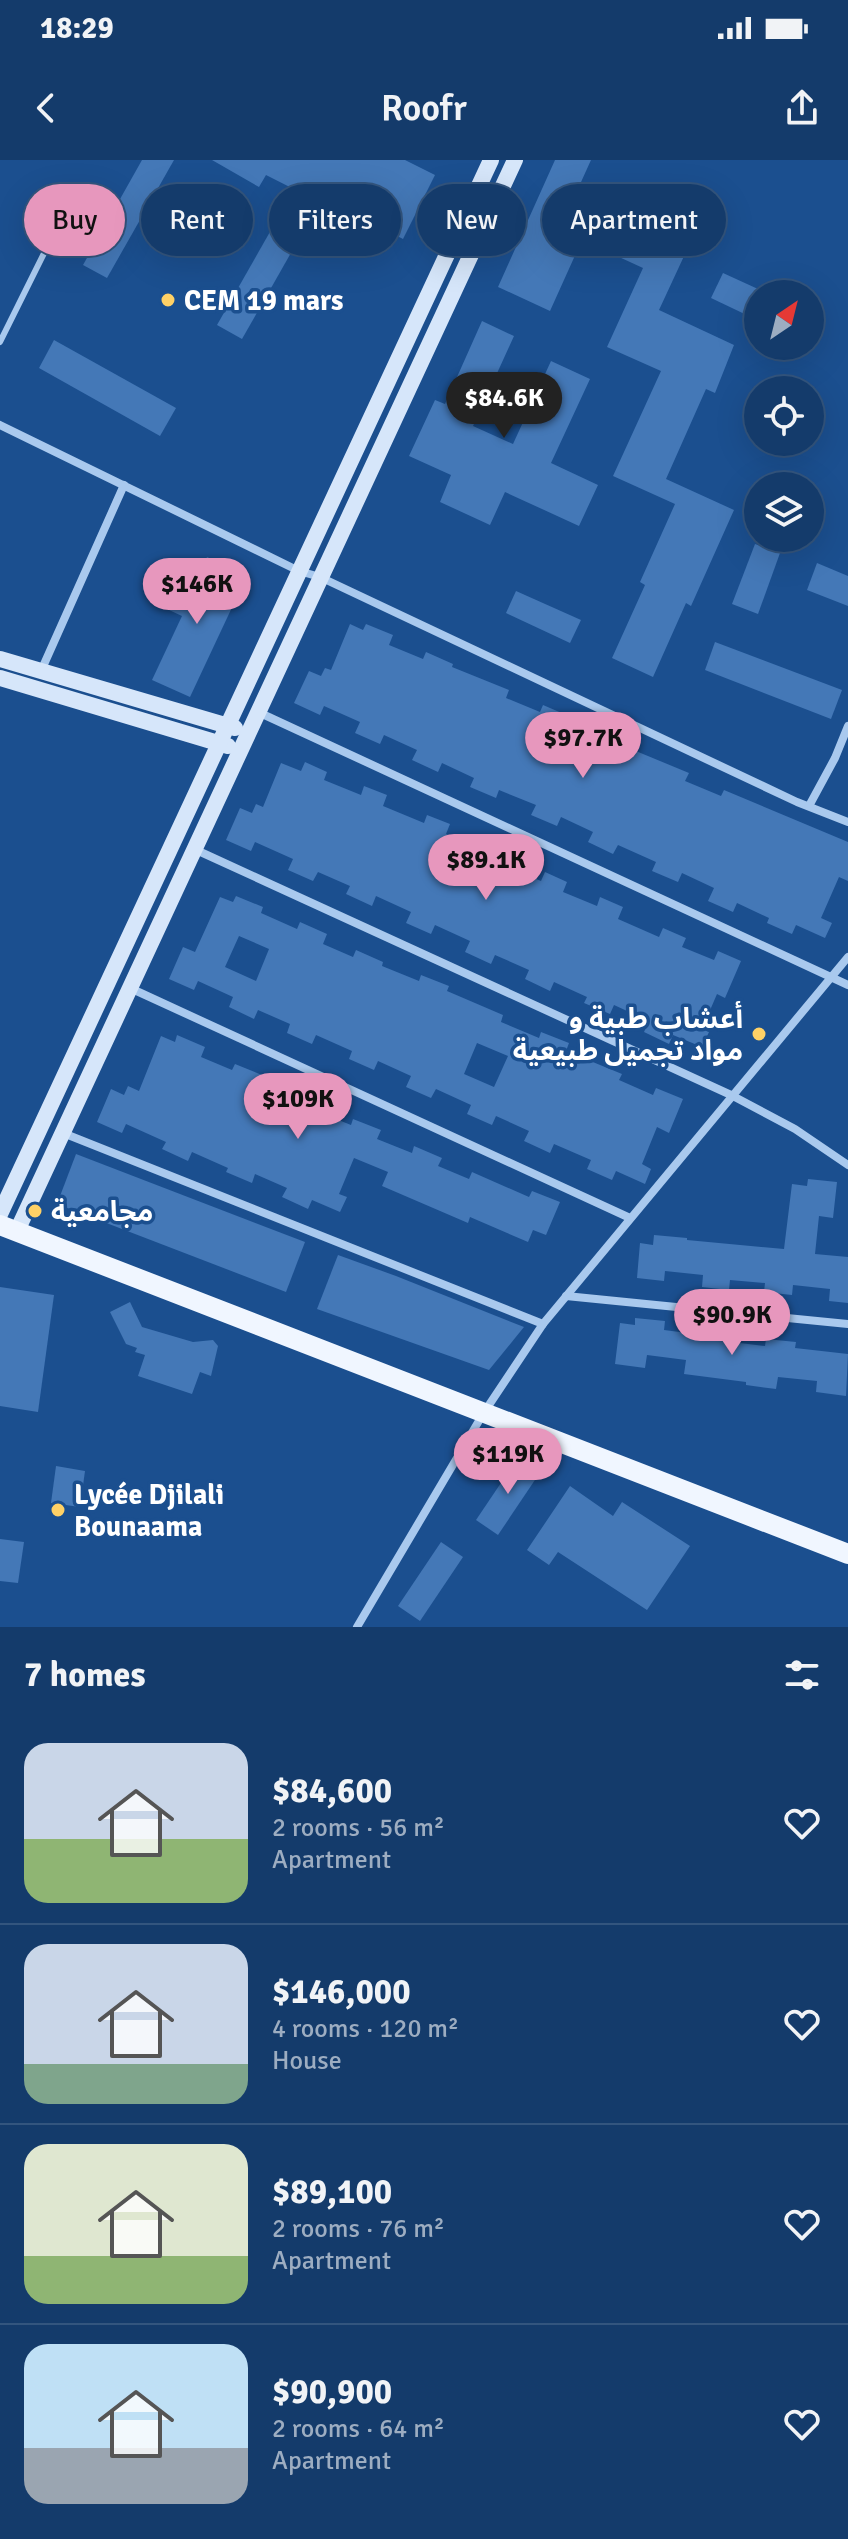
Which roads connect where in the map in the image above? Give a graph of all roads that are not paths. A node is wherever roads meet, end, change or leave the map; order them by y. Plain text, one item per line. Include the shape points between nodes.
1 (491, 160) edge
2 (511, 162) edge
3 (43, 256) edge
4 (0, 342) edge
5 (0, 425) edge
6 (124, 485) junction
7 (299, 571) junction
8 (320, 577) junction
9 (0, 659) edge
10 (41, 672) junction
11 (0, 678) edge
12 (257, 712) junction
13 (227, 726) junction
14 (848, 726) edge
15 (247, 732) junction
16 (219, 743) junction
17 (845, 743) edge
18 (240, 749) junction
19 (809, 806) junction
20 (848, 822) edge
21 (194, 849) junction
22 (848, 957) edge
23 (831, 977) junction
24 (848, 985) edge
25 (129, 988) junction
26 (731, 1095) junction
27 (63, 1133) junction
28 (848, 1165) edge
29 (0, 1214) edge
30 (630, 1218) junction
31 (9, 1228) edge
32 (566, 1296) junction
33 (543, 1324) junction
34 (848, 1324) edge
35 (483, 1414) junction
36 (848, 1554) edge
37 (357, 1627) edge

1 - 7 street
2 - 8 street
3 - 4 lane
5 - 6 street
6 - 7 street
6 - 10 street
7 - 8 street
7 - 13 street
8 - 12 street
8 - 19 street
9 - 10 street
10 - 13 street
11 - 16 street
12 - 15 street
12 - 23 street
13 - 15 street
13 - 16 street
14 - 17 street
15 - 18 street
16 - 18 street
16 - 29 street
17 - 19 street
18 - 21 street
19 - 20 street
21 - 25 street
21 - 26 street
22 - 23 street
23 - 24 street
23 - 26 street
25 - 27 street
25 - 30 street
26 - 28 street
26 - 30 street
27 - 31 street
27 - 33 street
30 - 32 street
31 - 35 main road
32 - 33 street
32 - 34 street
33 - 35 street
35 - 36 main road
35 - 37 street

